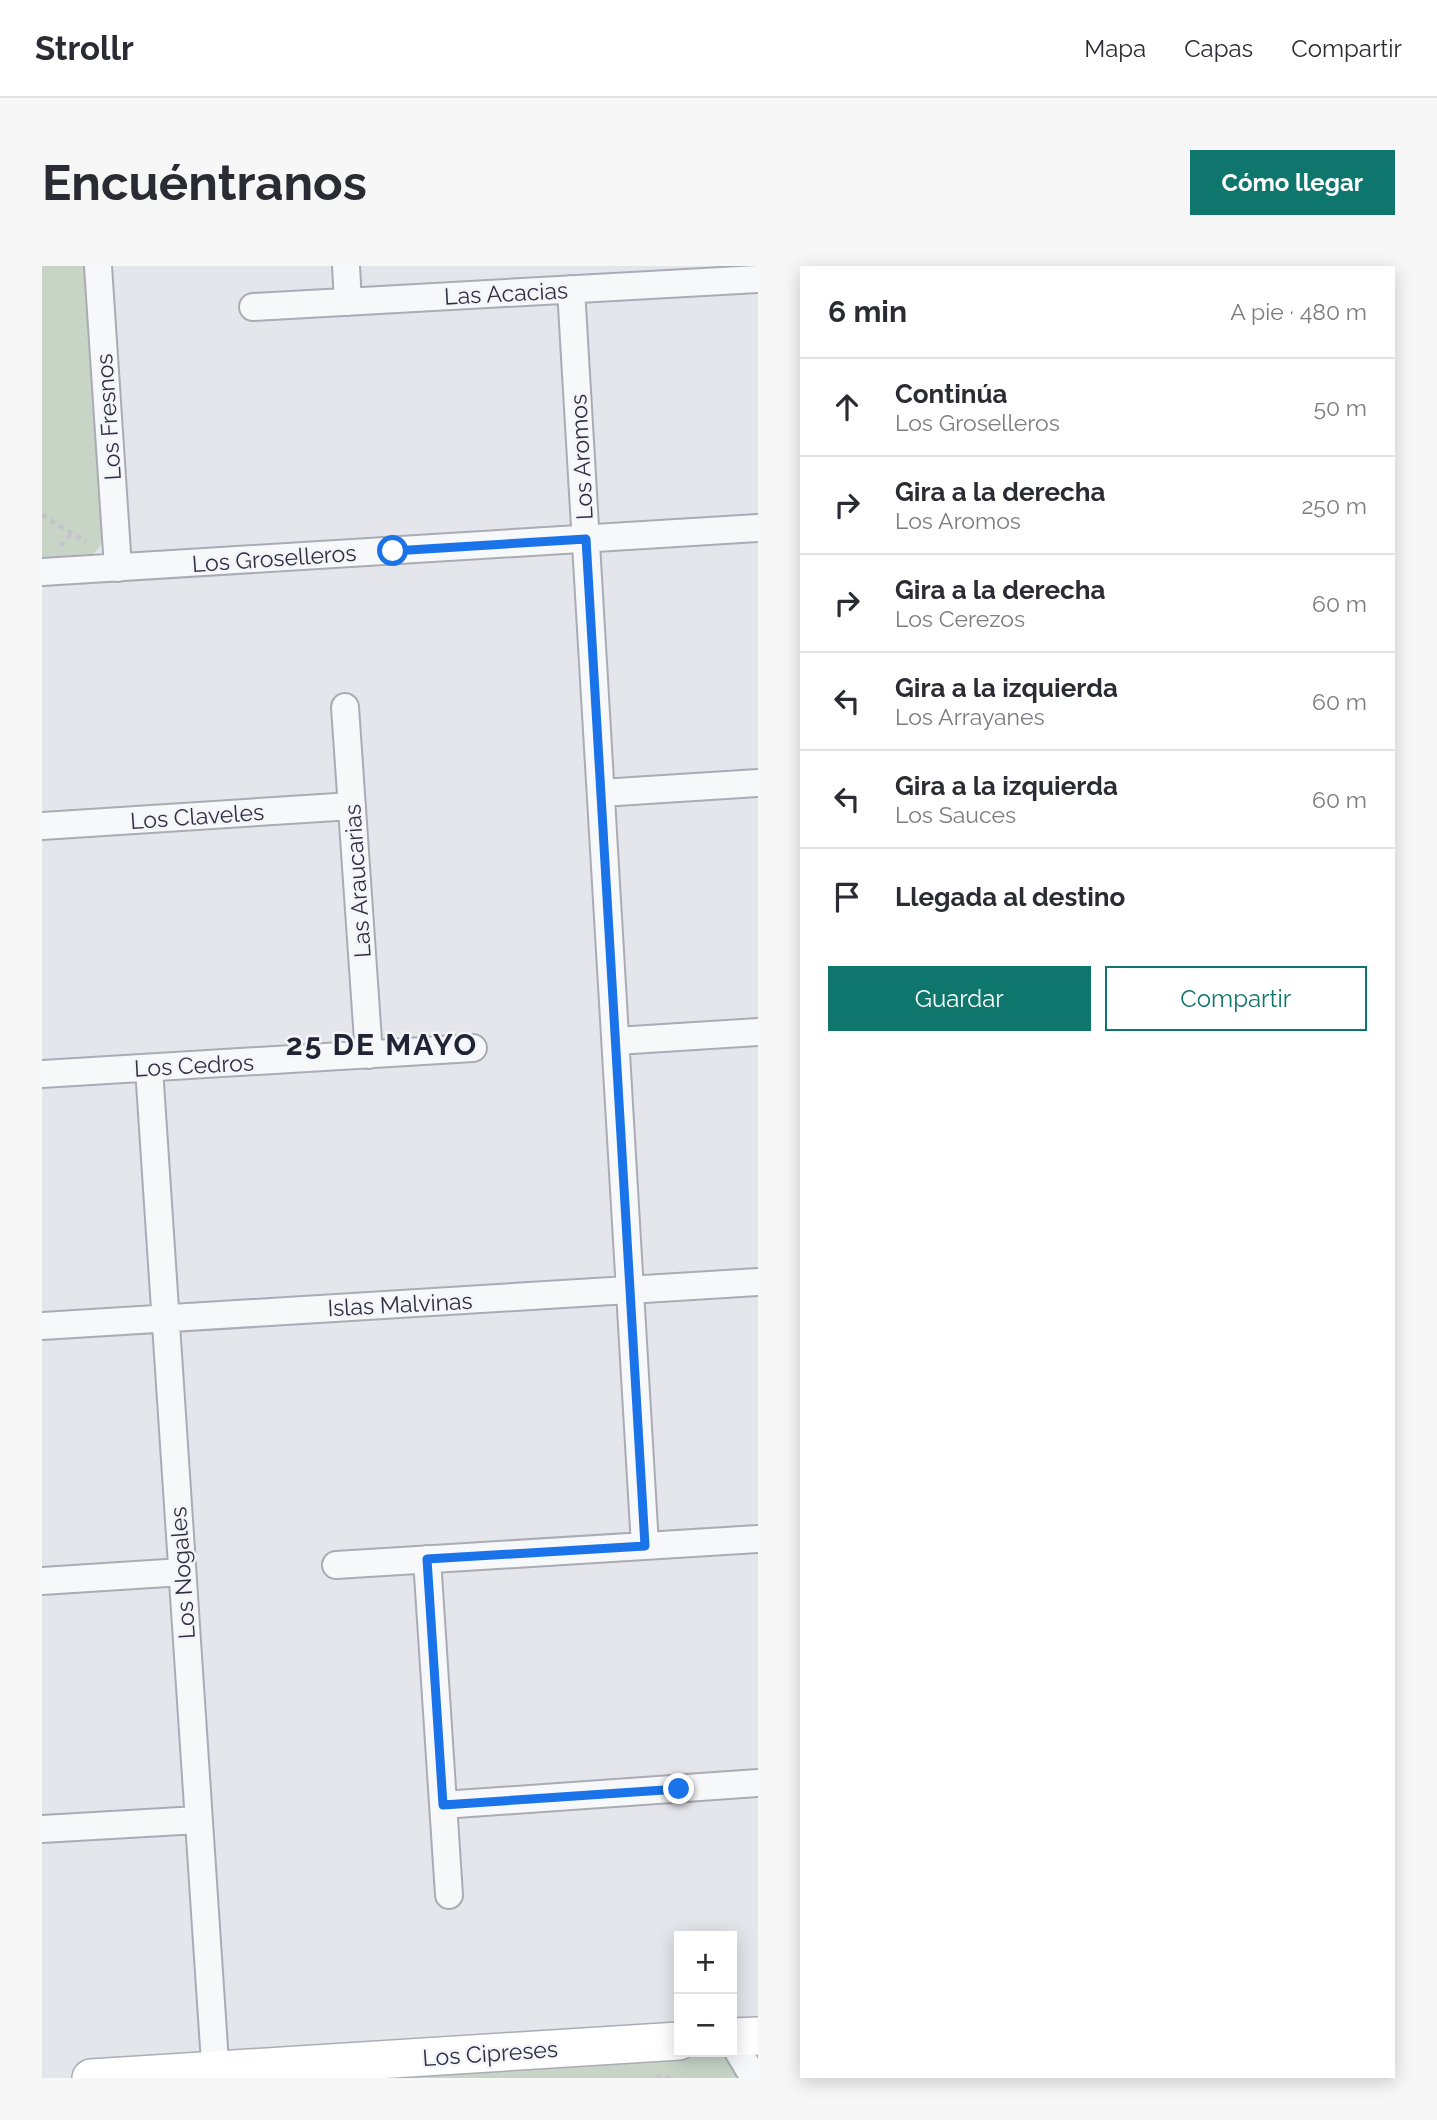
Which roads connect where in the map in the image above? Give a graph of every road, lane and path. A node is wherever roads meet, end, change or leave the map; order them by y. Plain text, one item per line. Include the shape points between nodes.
1 (98, 266) edge
2 (346, 266) edge
3 (758, 279) edge
4 (571, 289) junction
5 (348, 302) junction
6 (253, 307) dead end
7 (42, 514) edge
8 (758, 528) edge
9 (586, 539) junction
10 (94, 548) dead end
11 (118, 568) junction
12 (42, 572) edge
13 (345, 707) dead end
14 (758, 783) edge
15 (601, 793) junction
16 (352, 806) junction
17 (42, 826) edge
18 (758, 1032) edge
19 (615, 1041) junction
20 (473, 1048) dead end
21 (369, 1055) junction
22 (149, 1068) junction
23 (42, 1074) edge
24 (758, 1282) edge
25 (630, 1290) junction
26 (165, 1318) junction
27 (42, 1326) edge
28 (758, 1539) edge
29 (645, 1546) junction
30 (427, 1559) junction
31 (336, 1565) dead end
32 (182, 1572) junction
33 (42, 1581) edge
34 (758, 1783) edge
35 (443, 1805) junction
36 (198, 1820) junction
37 (42, 1829) edge
38 (449, 1895) dead end
39 (758, 2036) edge
40 (737, 2038) edge
41 (674, 2041) edge
42 (737, 2048) edge
43 (216, 2074) edge
44 (91, 2078) edge
45 (656, 2078) edge
46 (671, 2078) edge
47 (754, 2078) edge

1 - 11 street, Los Fresnos
2 - 5 street
3 - 4 street, Las Acacias
4 - 5 street, Las Acacias
4 - 9 street, Los Aromos
5 - 6 street, Las Acacias
7 - 10 path
8 - 9 street, Los Groselleros
9 - 11 street, Los Groselleros
9 - 15 street, Los Aromos
11 - 12 street, Los Groselleros
13 - 16 street, Las Araucarias
14 - 15 street
15 - 19 street, Los Aromos
16 - 17 street, Los Claveles
16 - 21 street, Las Araucarias
18 - 19 street
19 - 25 street, Los Aromos
20 - 21 street, Los Cedros
21 - 22 street, Los Cedros
22 - 23 street, Los Cedros
22 - 26 street, Los Nogales
24 - 25 street, Islas Malvinas
25 - 26 street, Islas Malvinas
25 - 29 street, Los Aromos
26 - 27 street, Islas Malvinas
26 - 32 street, Los Nogales
28 - 29 street
29 - 30 street
30 - 31 street
30 - 35 street
32 - 33 street
32 - 36 street, Los Nogales
34 - 35 street
35 - 38 street
36 - 37 street
36 - 43 street, Los Nogales
39 - 40 main road
41 - 43 main road, Los Cipreses
42 - 47 street
43 - 44 main road, Los Cipreses
45 - 46 path

